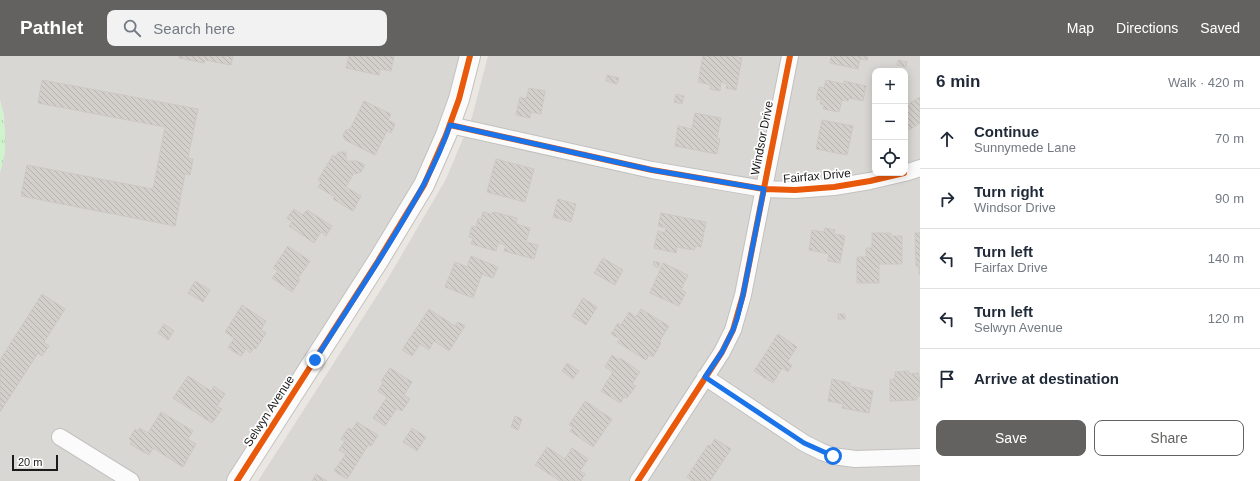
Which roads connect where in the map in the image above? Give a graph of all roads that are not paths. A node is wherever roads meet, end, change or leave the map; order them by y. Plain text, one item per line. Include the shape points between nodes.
1 (470, 56) edge
2 (790, 56) edge
3 (450, 125) junction
4 (920, 168) edge
5 (908, 172) edge
6 (892, 176) edge
7 (764, 189) junction
8 (705, 377) junction
9 (60, 437) dead end
10 (920, 457) edge
11 (131, 481) edge
12 (237, 481) edge
13 (638, 481) edge

1 - 3 street, Selwyn Avenue
2 - 7 street, Windsor Drive
3 - 7 street, Fairfax Drive via 652,170
3 - 12 street, Selwyn Avenue via 442,147 409,211
4 - 5 street, Fairfax Drive
6 - 7 street, Fairfax Drive via 834,187
7 - 8 street, Windsor Drive via 737,319 722,352
8 - 10 street via 804,443 822,452 855,459
8 - 13 street, Windsor Drive
9 - 11 street

